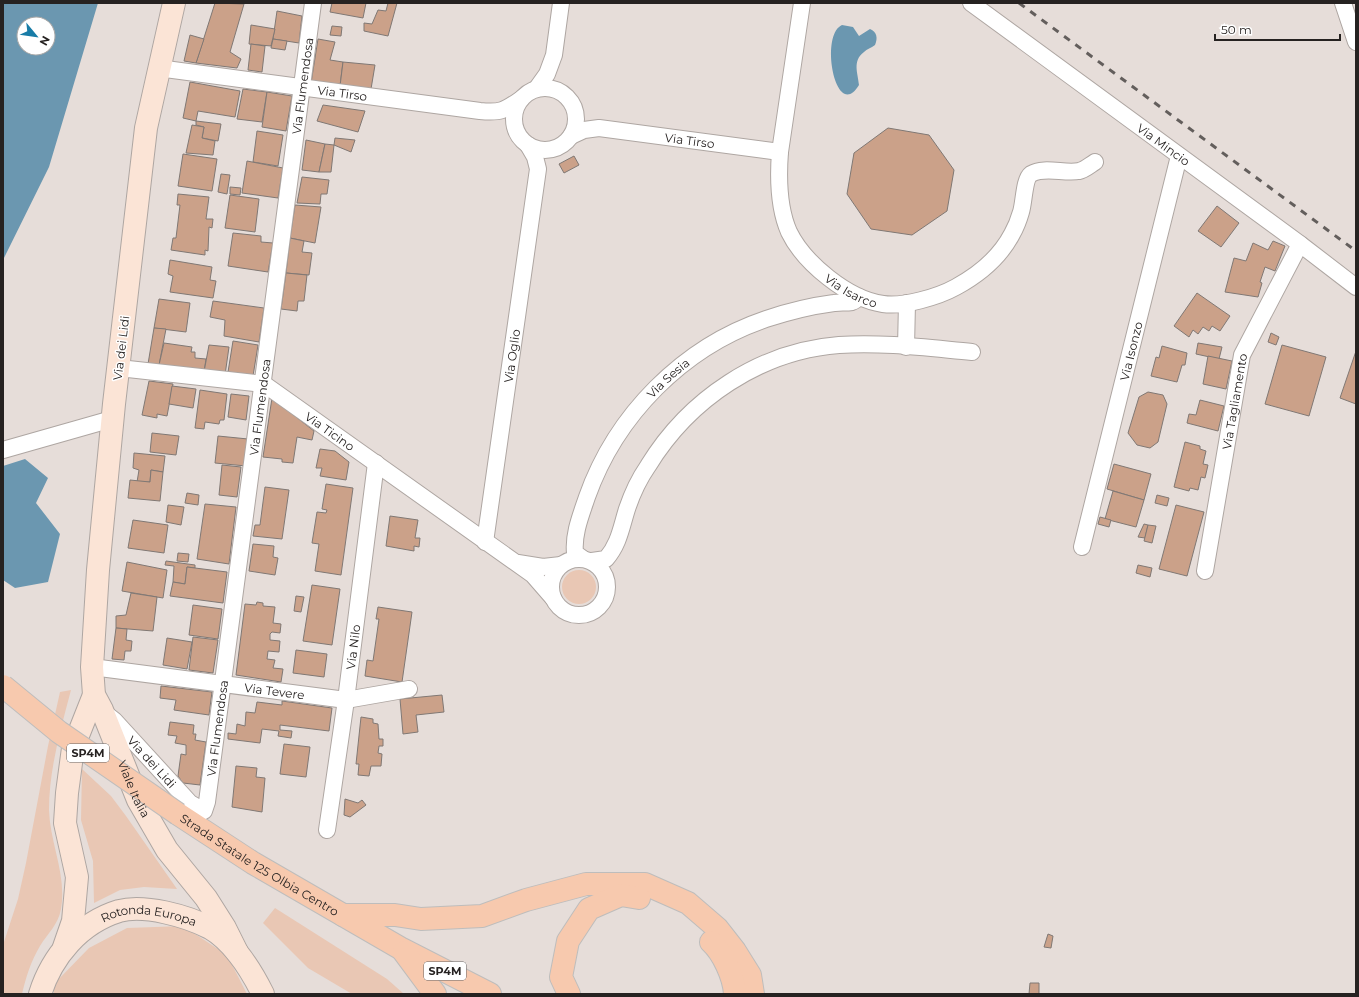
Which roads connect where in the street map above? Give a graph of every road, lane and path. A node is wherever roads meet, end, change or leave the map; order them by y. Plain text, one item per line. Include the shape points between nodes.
1 (174, 3) edge
2 (314, 3) edge
3 (561, 3) edge
4 (802, 3) edge
5 (971, 3) edge
6 (1343, 3) edge
7 (1356, 42) edge
8 (554, 55) junction
9 (158, 68) junction
10 (303, 88) junction
11 (537, 88) junction
12 (560, 91) junction
13 (521, 99) junction
14 (480, 111) junction
15 (576, 115) junction
16 (515, 128) junction
17 (599, 128) junction
18 (571, 136) junction
19 (528, 145) junction
20 (549, 150) junction
21 (780, 152) junction
22 (1179, 156) junction
23 (1095, 162) dead end
24 (538, 169) junction
25 (1300, 244) junction
26 (1356, 288) edge
27 (859, 297) junction
28 (907, 304) junction
29 (906, 347) junction
30 (972, 352) dead end
31 (119, 368) junction
32 (264, 384) junction
33 (112, 424) junction
34 (3, 450) edge
35 (376, 463) junction
36 (485, 542) junction
37 (1082, 547) dead end
38 (587, 560) junction
39 (515, 562) junction
40 (561, 565) junction
41 (1205, 571) dead end
42 (553, 598) junction
43 (92, 667) junction
44 (222, 684) junction
45 (3, 686) edge
46 (409, 689) dead end
47 (346, 700) junction
48 (98, 703) junction
49 (204, 810) joint
50 (327, 830) dead end
51 (343, 915) junction
52 (64, 947) junction
53 (400, 948) junction
54 (237, 952) junction
55 (39, 994) edge
56 (263, 994) edge
57 (435, 994) edge
58 (490, 994) edge
59 (569, 994) edge
60 (735, 994) edge
61 (754, 994) edge

1 - 9 main road, Via dei Lidi
2 - 10 street, Via Flumendosa
3 - 8 street
4 - 21 street, Via Isarco
5 - 22 street, Via Mincio
6 - 7 street
8 - 11 street via 547,74
8 - 12 street
9 - 10 street, Via Tirso
9 - 31 main road, Via dei Lidi via 146,128
10 - 14 street, Via Tirso
10 - 32 street, Via Flumendosa
11 - 12 street
11 - 13 street
12 - 15 street via 573,106
13 - 14 street via 497,112
13 - 16 street via 515,108
14 - 16 street via 504,120
15 - 17 street via 586,124
15 - 18 street
16 - 19 street via 520,138
17 - 18 street via 584,130
17 - 21 street, Via Tirso
18 - 20 street via 560,146
19 - 20 street via 538,150
19 - 24 street
20 - 24 street
21 - 27 street, Via Isarco via 780,196 790,233 821,271 839,286
22 - 25 street, Via Mincio
22 - 37 street, Via Isonzo
23 - 28 street, Via Isarco via 1080,171 1039,172 1031,175 1027,180 1019,218 1012,234 998,254 973,277 954,288
24 - 36 street, Via Oglio
25 - 26 street, Via Mincio
25 - 41 street, Via Tagliamento via 1242,355
27 - 28 street, Via Isarco via 883,304
27 - 38 street, Via Sesia via 854,302 801,310 734,331 685,362 659,384 632,415 602,463 581,514 574,541 575,553
28 - 29 street
29 - 30 street
29 - 38 street via 865,344 813,349 766,363 722,387 682,421 659,448 635,488 617,543 606,559
31 - 32 street, Via Ticino
31 - 33 main road, Via dei Lidi
32 - 35 street, Via Ticino
32 - 44 street, Via Flumendosa
33 - 34 street via 105,421
33 - 43 main road, Via dei Lidi
35 - 36 street, Via Ticino
35 - 47 street, Via Nilo
36 - 39 street, Via Ticino
38 - 40 street via 574,559
38 - 42 street via 600,567 605,574 607,592 598,608 590,613 573,614 561,608
39 - 40 street via 543,567
39 - 42 street, Via Ticino via 533,575
40 - 42 street via 552,580
43 - 44 street, Via Tevere
43 - 48 main road, Via dei Lidi
44 - 47 street, Via Tevere
44 - 49 street, Via Flumendosa
45 - 51 main road, Strada Statale 125 Olbia Centro / SP4M, bridge via 59,732 253,863
46 - 47 street, Via Tevere
47 - 50 street, Via Nilo
48 - 49 street, Via dei Lidi via 190,803
48 - 52 main road via 73,748 65,823 77,877 73,921
48 - 54 main road, Viale Italia via 151,825 167,850 206,898
51 - 53 main road, Strada Statale 125 Olbia Centro / SP4M
51 - 61 main road via 395,915 421,919 482,916 526,900 586,884 645,884 688,903 717,928 750,974
52 - 54 main road, Rotonda Europa via 95,922 120,911 147,910 178,914 211,929
52 - 55 main road, Rotonda Europa via 50,968
53 - 57 main road
53 - 58 main road, Strada Statale 125 Olbia Centro / SP4M
54 - 56 main road, Rotonda Europa
59 - 60 main road via 561,977 568,941 589,909 621,895 651,900 681,913 719,949 735,986

